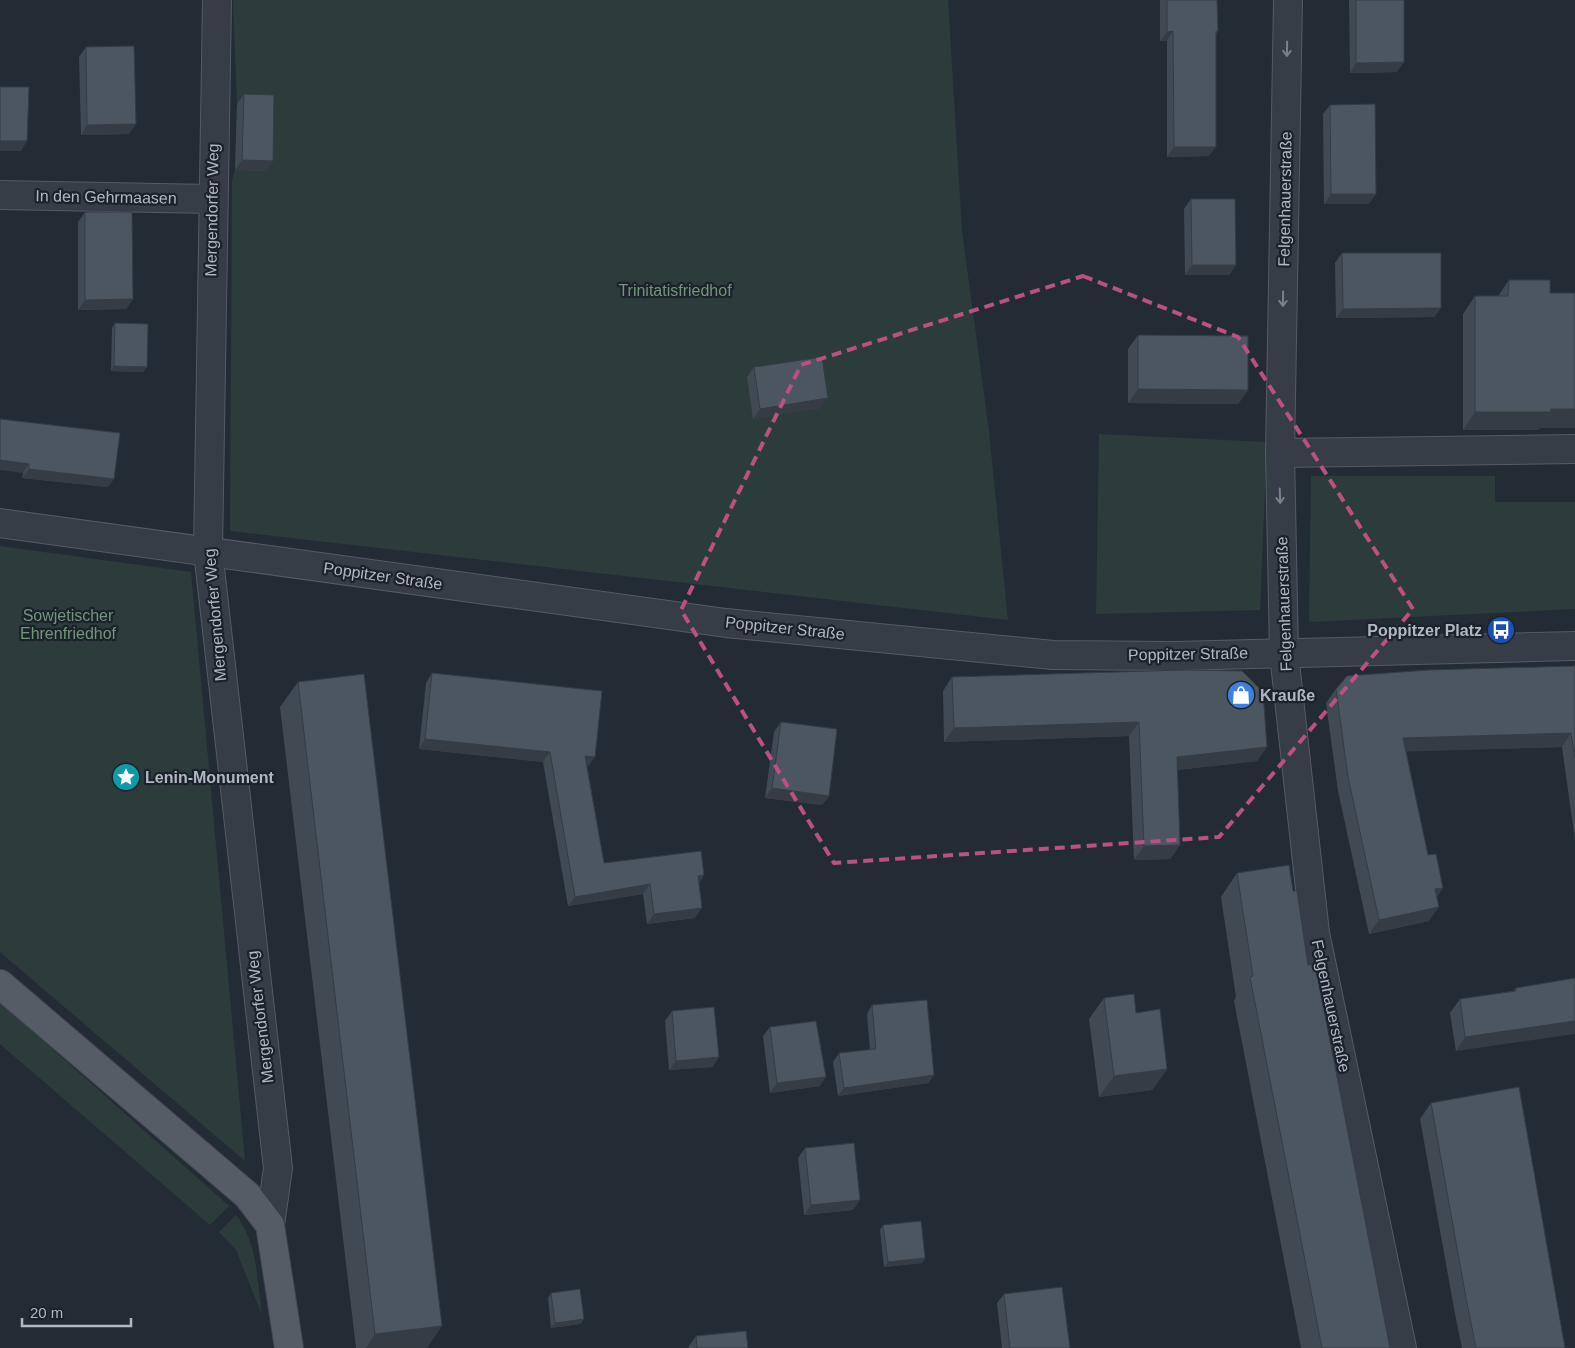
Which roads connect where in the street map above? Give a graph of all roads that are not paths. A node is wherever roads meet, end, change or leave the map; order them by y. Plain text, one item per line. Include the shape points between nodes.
1 (217, 0) edge
2 (1288, 0) edge
3 (0, 195) edge
4 (212, 199) junction
5 (1575, 449) edge
6 (1280, 452) junction
7 (0, 523) edge
8 (208, 551) junction
9 (1575, 646) edge
10 (1284, 654) junction
11 (0, 984) edge
12 (270, 1226) junction
13 (289, 1348) edge
14 (1402, 1348) edge

1 - 4 street, Mergendorfer Weg
2 -> 6 street, Felgenhauerstraße
3 - 4 street, In den Gehrmaasen
4 - 8 street, Mergendorfer Weg
5 - 6 street
6 -> 10 street, Felgenhauerstraße
7 - 8 street, Poppitzer Straße
8 - 10 street, Poppitzer Straße via 726,623 1053,655
8 - 12 street, Mergendorfer Weg via 278,1168
9 - 10 street, Poppitzer Straße
10 - 14 street, Felgenhauerstraße via 1315,933
11 - 12 main road via 247,1195
12 - 13 main road

